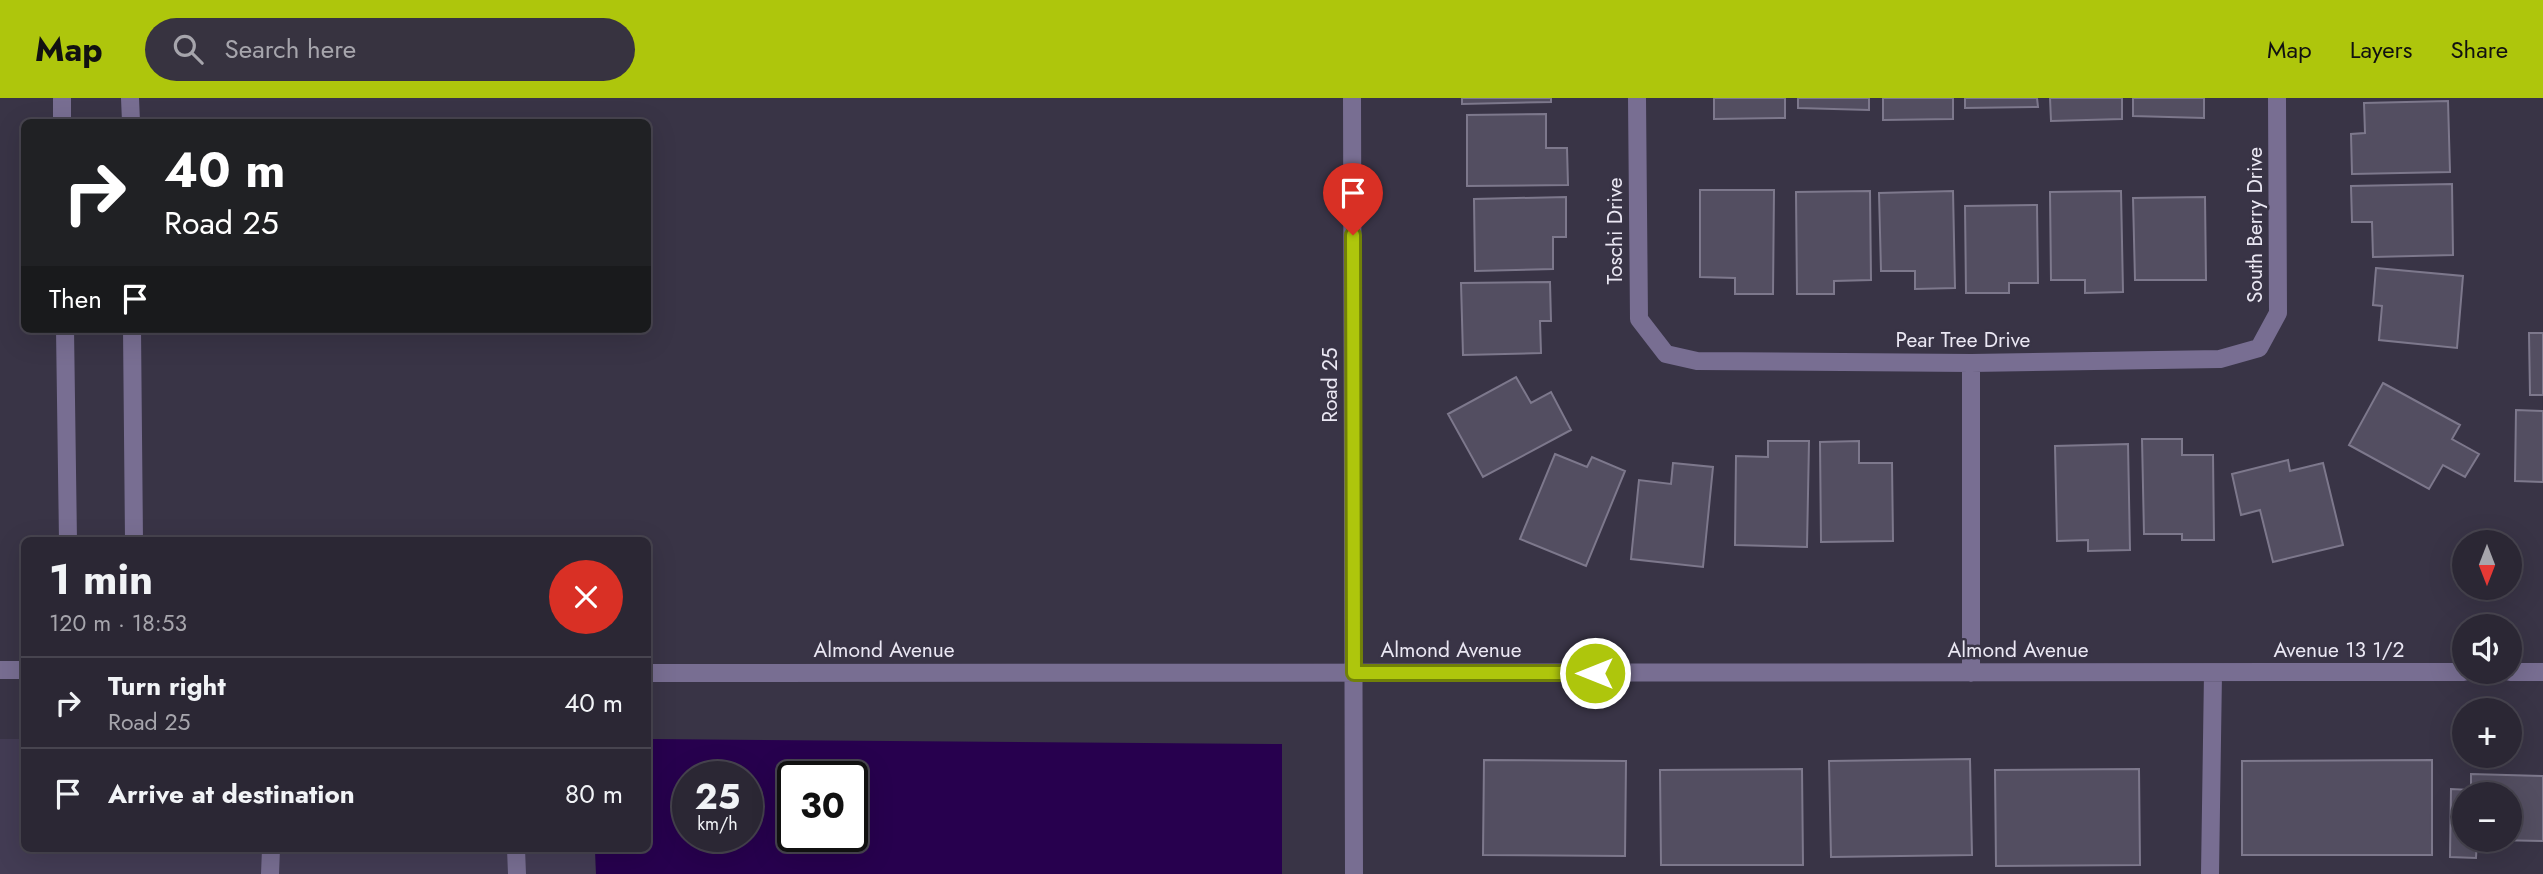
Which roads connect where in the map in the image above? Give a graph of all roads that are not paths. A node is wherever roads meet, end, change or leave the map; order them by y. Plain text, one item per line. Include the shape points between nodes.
1 (62, 98) edge
2 (130, 98) edge
3 (1352, 98) edge
4 (1637, 98) edge
5 (2277, 98) edge
6 (62, 119) edge
7 (131, 119) edge
8 (65, 333) edge
9 (132, 333) edge
10 (2259, 348) joint
11 (1666, 354) joint
12 (1971, 363) junction
13 (68, 537) edge
14 (134, 537) edge
15 (0, 670) edge
16 (21, 670) edge
17 (2452, 672) edge
18 (2522, 672) edge
19 (2543, 672) edge
20 (651, 673) edge
21 (1354, 673) junction
22 (1971, 673) junction
23 (2213, 673) junction
24 (271, 852) edge
25 (516, 852) edge
26 (270, 874) edge
27 (517, 874) edge
28 (1354, 874) edge
29 (2210, 874) edge

1 - 6 street
2 - 7 street
3 - 21 street, Road 25
4 - 11 street, Toschi Drive via 1639,319
5 - 10 street, South Berry Drive via 2278,313
8 - 13 street
9 - 14 street
10 - 12 street, Pear Tree Drive via 2220,359
11 - 12 street, Pear Tree Drive via 1697,361
12 - 22 street
15 - 16 street
17 - 23 street, Avenue 13 1/2
18 - 19 street
20 - 21 street, Almond Avenue
21 - 22 street, Almond Avenue
21 - 28 street, Road 25
22 - 23 street, Almond Avenue
23 - 29 street
24 - 26 street
25 - 27 street

